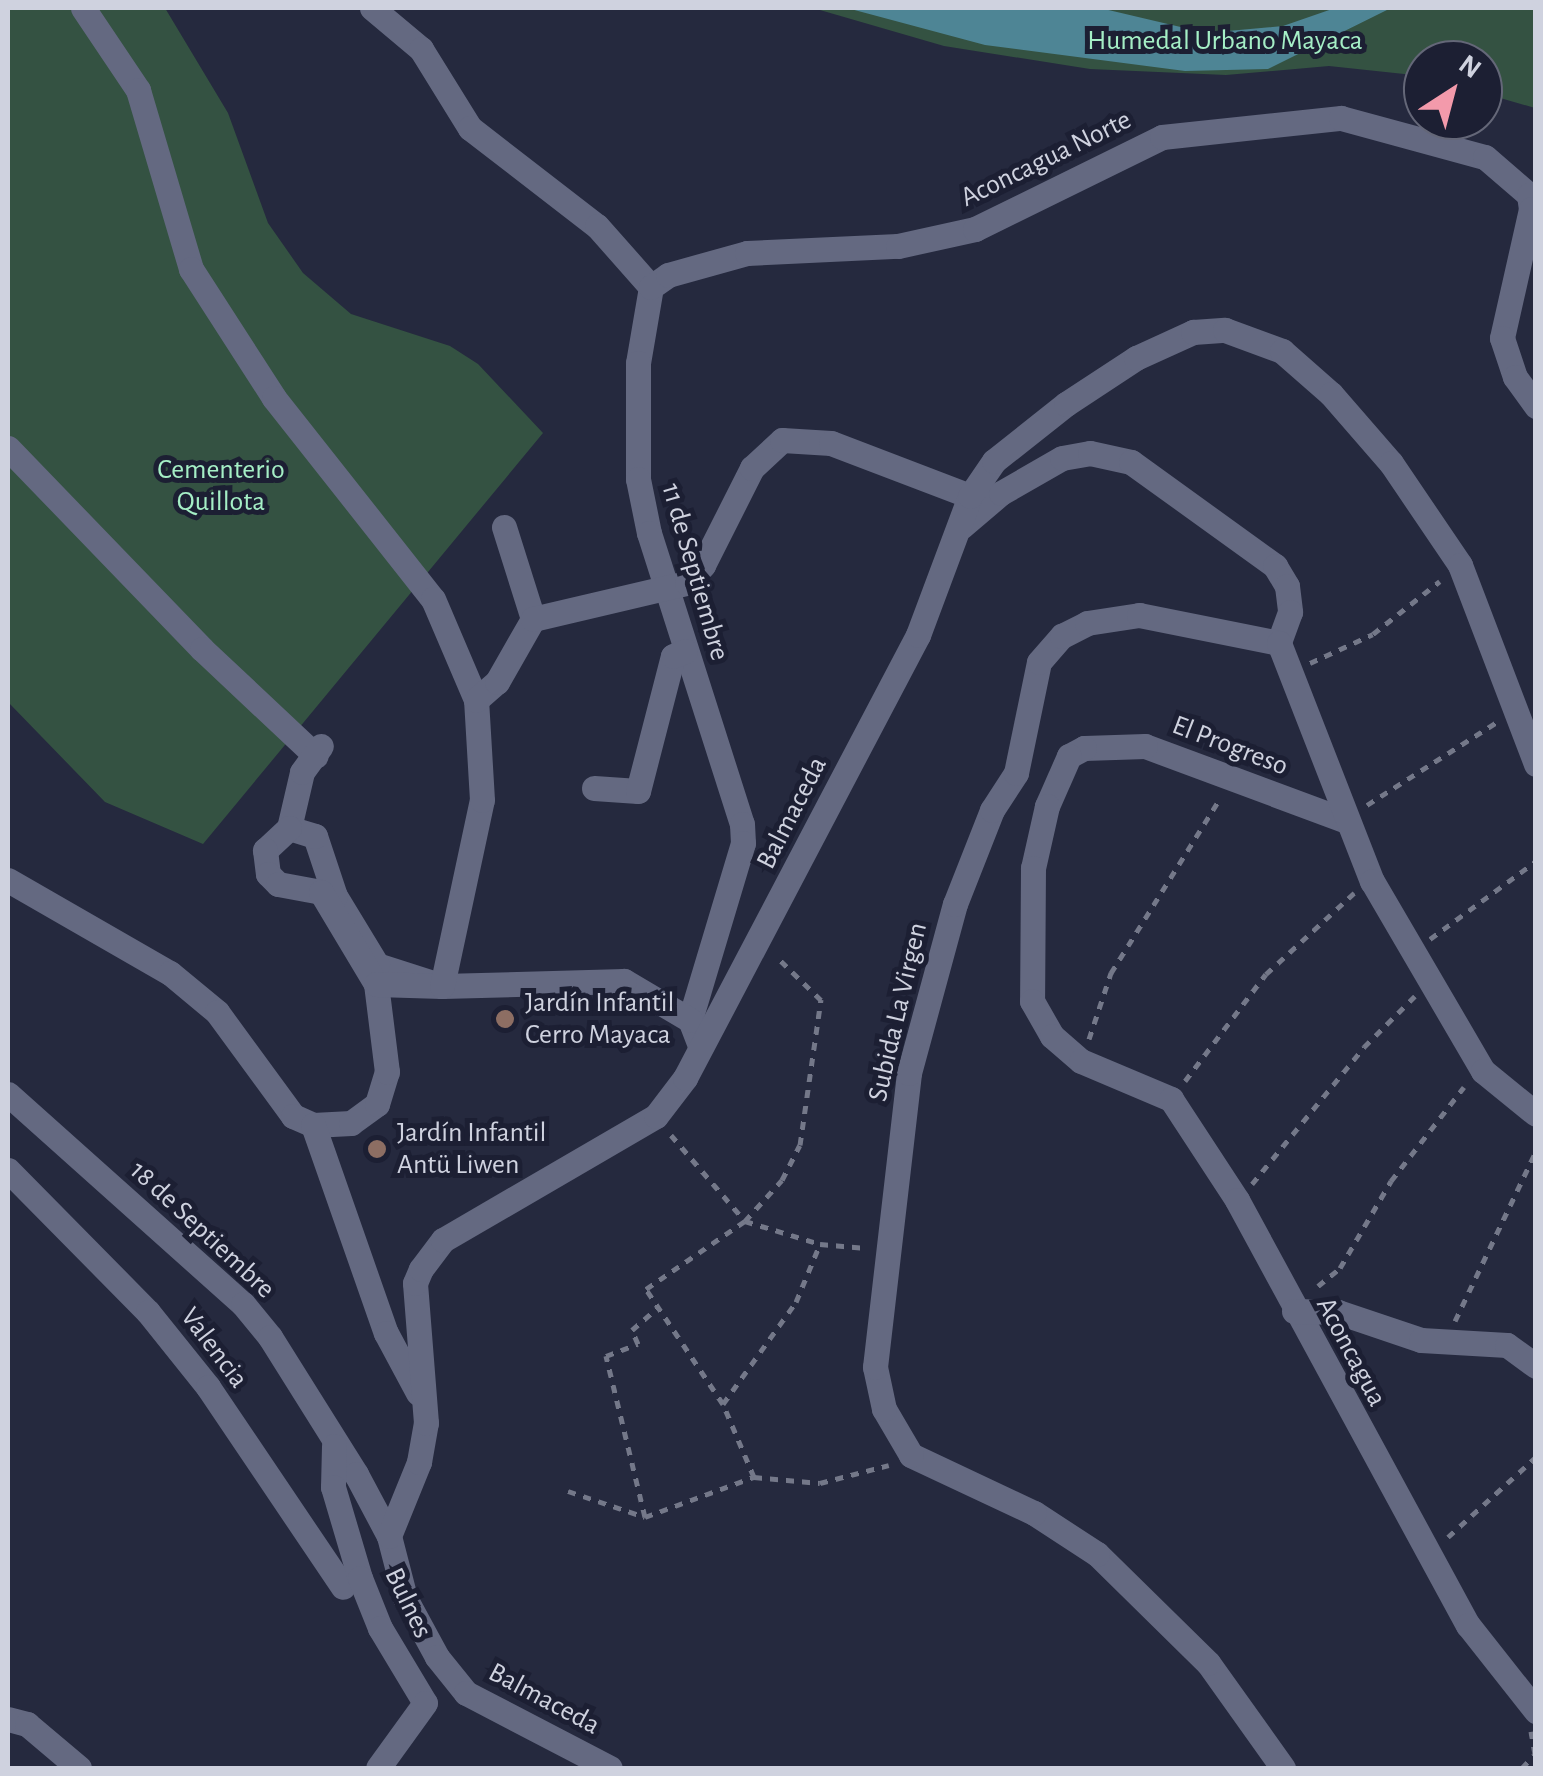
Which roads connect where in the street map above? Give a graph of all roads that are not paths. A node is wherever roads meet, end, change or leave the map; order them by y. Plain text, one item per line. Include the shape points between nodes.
1 (83, 8) edge
2 (372, 8) edge
3 (1534, 210) edge
4 (652, 287) junction
5 (1536, 406) edge
6 (8, 448) edge
7 (970, 496) junction
8 (504, 527) dead end
9 (959, 530) junction
10 (669, 590) junction
11 (533, 620) junction
12 (1279, 643) junction
13 (685, 650) junction
14 (476, 700) junction
15 (1536, 764) edge
16 (594, 788) dead end
17 (1344, 820) junction
18 (289, 828) junction
19 (8, 880) edge
20 (376, 984) junction
21 (442, 986) junction
22 (695, 1032) junction
23 (8, 1094) edge
24 (1171, 1100) joint
25 (1536, 1114) edge
26 (314, 1125) junction
27 (8, 1170) edge
28 (1293, 1308) junction
29 (1536, 1366) edge
30 (426, 1406) junction
31 (334, 1446) junction
32 (389, 1536) junction
33 (343, 1587) dead end
34 (1532, 1709) edge
35 (8, 1719) edge
36 (79, 1768) edge
37 (378, 1768) edge
38 (610, 1768) edge
39 (1283, 1768) edge

1 - 14 street via 115,46 138,90 190,269 274,398 433,598
2 - 4 street via 421,49 470,128 597,226
3 - 4 street, Aconcagua Norte via 1518,181 1485,157 1341,118 1162,137 975,229 898,246 747,253 668,275
3 - 5 street, Aconcagua Norte via 1502,338 1515,377
4 - 10 street, 11 de Septiembre via 638,363 638,479
6 - 18 street via 202,649 318,751 302,772
7 - 9 street, Balmaceda
7 - 10 street via 831,443 782,440 752,468 696,574
7 - 15 street, Balmaceda via 994,461 1176,336 1225,330 1282,352 1332,394 1391,463 1460,565
8 - 11 street
9 - 12 street via 1001,494 1062,458 1090,453 1131,462 1275,566 1287,586 1290,612
9 - 22 street, Balmaceda via 918,635 759,942
10 - 11 street
10 - 13 street, 11 de Septiembre
11 - 14 street via 496,682
12 - 17 street
12 - 39 street, Subida La Virgen via 1140,615 1087,623 1062,636 1039,662 1016,773 992,810 955,904 908,1073 875,1367 884,1409 911,1455 1034,1513 1096,1554 1208,1664
13 - 16 street via 673,656 638,790
13 - 22 street, 11 de Septiembre via 743,843
14 - 21 street via 482,800
17 - 24 street, El Progreso via 1164,750 1108,746 1069,756 1033,868 1032,1001 1052,1036 1082,1061
17 - 25 street via 1372,881 1482,1065
18 - 20 street via 265,850 268,874 293,890 321,892
18 - 21 street via 315,836 334,896 376,965
19 - 26 street via 170,973 217,1012 294,1116
20 - 21 street
20 - 26 street via 387,1072 377,1104 351,1123
21 - 22 street via 624,981
22 - 30 street, Balmaceda via 684,1078 656,1116 443,1240 429,1257 415,1283
23 - 31 street, 18 de Septiembre via 243,1304
24 - 28 street, Aconcagua via 1237,1200
26 - 30 street via 386,1333
27 - 33 street, Valencia via 148,1312 208,1387
28 - 29 street via 1338,1312 1446,1342 1507,1345
28 - 34 street, Aconcagua via 1427,1556
30 - 32 street, Balmaceda via 419,1462
31 - 32 street, 18 de Septiembre
31 - 37 street, Bulnes via 333,1487 360,1578 380,1628 426,1703
32 - 38 street, Balmaceda via 405,1598 466,1693
35 - 36 street via 28,1724

